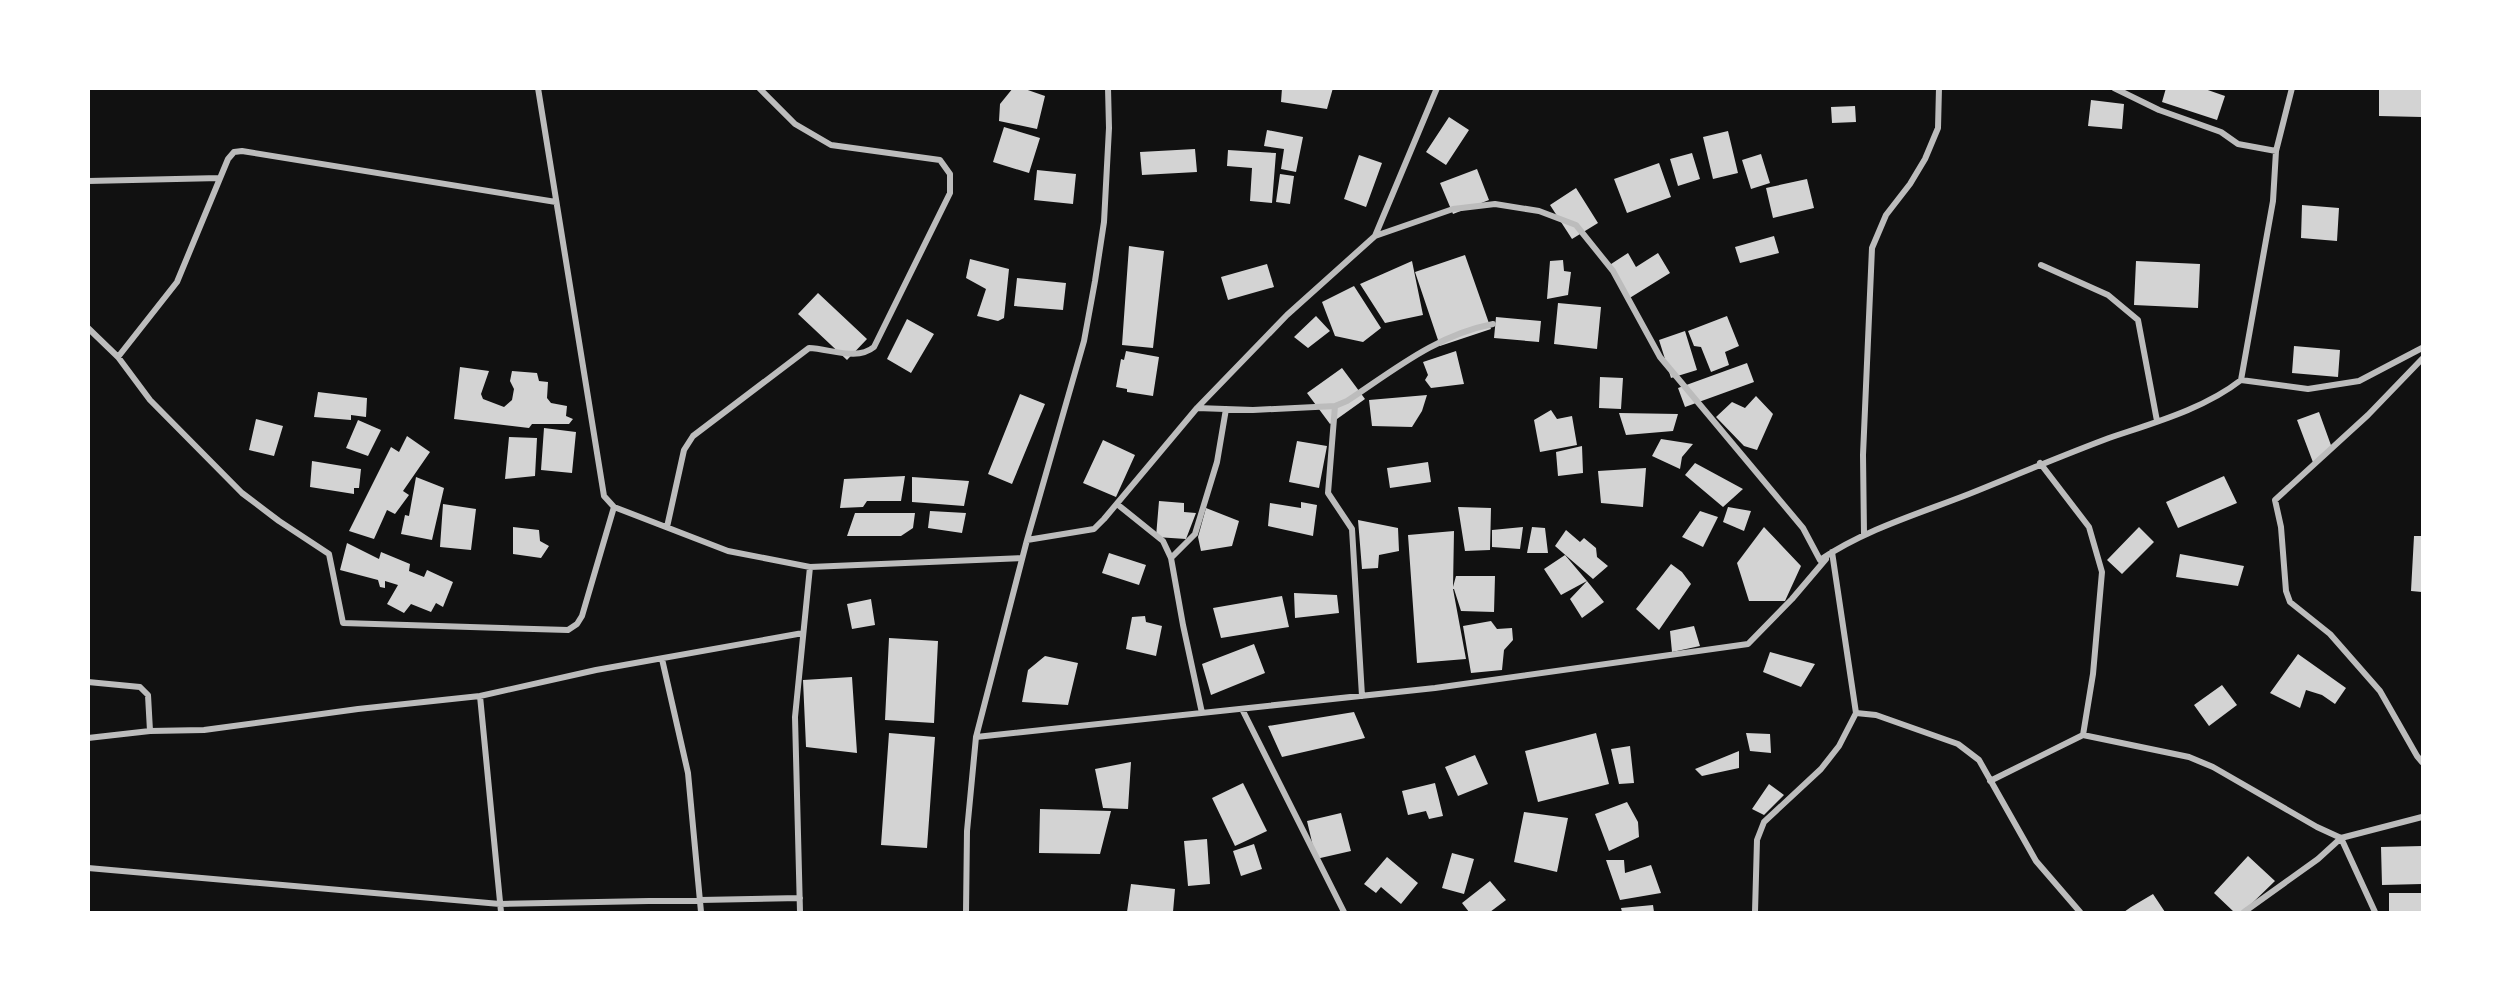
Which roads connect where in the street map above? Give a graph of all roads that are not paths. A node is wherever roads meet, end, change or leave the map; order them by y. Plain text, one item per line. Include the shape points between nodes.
1 (538, 88) edge
2 (759, 88) edge
3 (1108, 88) edge
4 (1437, 88) edge
5 (1938, 88) edge
6 (2114, 88) edge
7 (2292, 88) edge
8 (2276, 151) junction
9 (220, 178) junction
10 (88, 181) edge
11 (556, 202) junction
12 (1375, 236) junction
13 (2041, 265) dead end
14 (1493, 324) dead end
15 (88, 328) edge
16 (2422, 348) edge
17 (118, 357) junction
18 (2422, 359) edge
19 (2241, 380) junction
20 (1335, 406) junction
21 (1197, 408) junction
22 (1226, 409) junction
23 (2157, 421) junction
24 (2040, 463) junction
25 (1117, 504) junction
26 (614, 507) junction
27 (667, 527) junction
28 (1864, 534) junction
29 (1027, 540) junction
30 (1832, 552) junction
31 (1022, 558) junction
32 (1171, 558) junction
33 (810, 567) junction
34 (803, 633) junction
35 (662, 659) junction
36 (88, 681) edge
37 (480, 696) junction
38 (1362, 696) junction
39 (1242, 709) junction
40 (1202, 713) junction
41 (1856, 713) junction
42 (150, 731) junction
43 (2083, 735) junction
44 (976, 737) junction
45 (88, 738) edge
46 (2422, 762) edge
47 (1990, 781) junction
48 (2422, 817) edge
49 (2341, 838) junction
50 (88, 868) edge
51 (800, 898) junction
52 (700, 901) junction
53 (500, 904) junction
54 (501, 912) edge
55 (701, 912) edge
56 (800, 912) edge
57 (966, 912) edge
58 (1344, 912) edge
59 (1755, 912) edge
60 (2080, 912) edge
61 (2244, 912) edge
62 (2375, 912) edge

1 - 11 street
2 - 27 street via 795,124 831,145 940,160 950,174 950,193 874,347 857,355 809,348 693,435 684,450
3 - 29 street via 1104,222 1095,281 1084,341
4 - 12 street
5 - 28 street via 1938,128 1925,159 1886,215 1872,248 1863,455
6 - 8 street via 2159,110 2221,132 2238,144
7 - 8 street
8 - 19 street via 2273,201
9 - 10 street
9 - 11 street via 228,159 234,152 242,151
9 - 17 street via 177,282
11 - 26 street via 604,496
12 - 21 street via 1287,315
12 - 30 street via 1453,209 1495,204 1539,211 1576,225 1613,270 1660,357 1803,528 1820,560
13 - 23 street via 2108,295 2138,320
14 - 20 street via 1441,340
15 - 17 street
16 - 19 street via 2359,381 2308,389
17 - 26 street via 150,400 242,493 329,554 343,623 568,630 582,616
18 - 46 street via 2368,415 2275,500 2290,602 2330,634 2380,691
19 - 23 street via 2224,393
20 - 22 street
20 - 38 street via 1328,493 1352,529
21 - 22 street
21 - 25 street
22 - 32 street via 1216,462 1195,534
23 - 24 street
24 - 28 street
24 - 43 street via 2088,527 2102,572
25 - 29 street via 1094,529
25 - 32 street via 1163,541
26 - 27 street
27 - 33 street via 728,551
28 - 30 street
29 - 31 street
30 - 38 street via 1748,644
30 - 41 street
31 - 33 street
31 - 44 street
32 - 40 street
33 - 34 street
34 - 35 street
34 - 51 street via 795,717
35 - 37 street
35 - 52 street via 688,773
36 - 42 street via 140,687 148,695
37 - 42 street via 204,730
37 - 53 street
38 - 39 street
39 - 40 street
39 - 58 street
40 - 44 street
41 - 47 street via 1876,715 1958,744 1979,759
41 - 59 street via 1839,746 1821,769 1764,822 1757,840
42 - 45 street
43 - 47 street
43 - 49 street via 2188,757
44 - 57 street via 967,831
47 - 60 street via 2036,861
48 - 49 street
49 - 61 street
49 - 62 street
50 - 53 street
51 - 52 street
51 - 56 street
52 - 53 street
52 - 55 street
53 - 54 street

